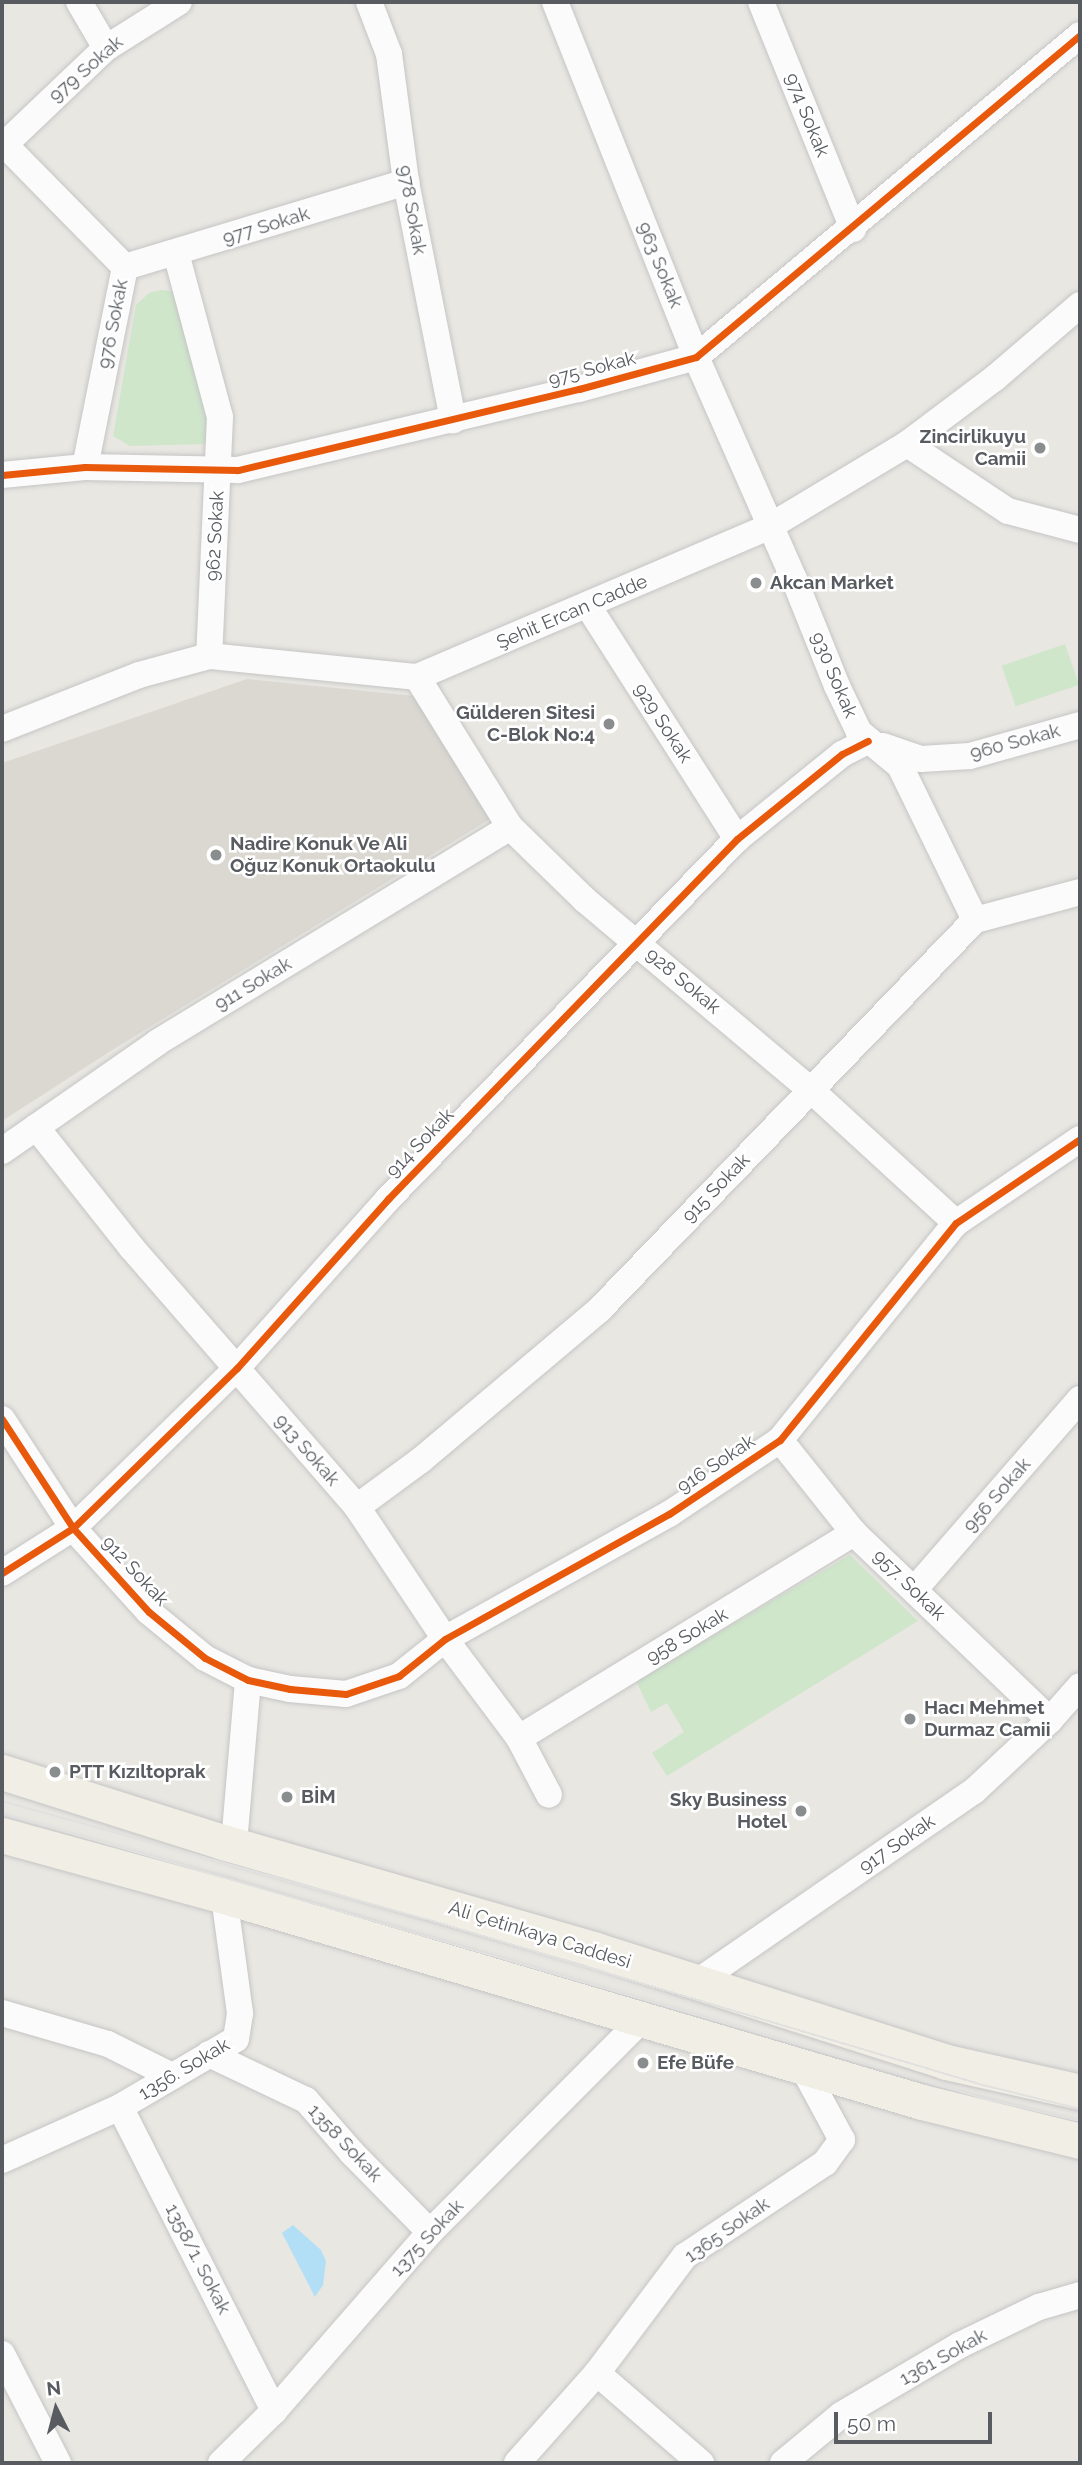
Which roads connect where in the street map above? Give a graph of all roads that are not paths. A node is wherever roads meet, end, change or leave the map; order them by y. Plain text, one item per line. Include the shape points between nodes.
1 (79, 2) edge
2 (179, 2) edge
3 (369, 2) edge
4 (555, 2) edge
5 (761, 2) edge
6 (1080, 35) edge
7 (106, 48) junction
8 (3, 145) edge
9 (406, 182) junction
10 (853, 229) junction
11 (176, 253) junction
12 (125, 267) junction
13 (1080, 305) edge
14 (696, 357) junction
15 (453, 420) junction
16 (906, 444) junction
17 (85, 467) junction
18 (219, 470) junction
19 (2, 475) edge
20 (769, 527) junction
21 (1080, 530) edge
22 (588, 606) junction
23 (209, 656) junction
24 (417, 677) junction
25 (1080, 725) edge
26 (2, 729) edge
27 (868, 741) junction
28 (510, 827) junction
29 (737, 839) junction
30 (1080, 892) edge
31 (975, 920) junction
32 (637, 942) junction
33 (811, 1090) junction
34 (36, 1127) junction
35 (1080, 1139) edge
36 (2, 1151) edge
37 (956, 1223) junction
38 (237, 1368) junction
39 (1080, 1399) edge
40 (2, 1419) edge
41 (780, 1440) junction
42 (357, 1507) junction
43 (73, 1528) junction
44 (854, 1533) junction
45 (2, 1573) edge
46 (915, 1590) junction
47 (445, 1639) junction
48 (248, 1680) junction
49 (1080, 1686) edge
50 (290, 1689) joint
51 (1050, 1720) junction
52 (519, 1738) junction
53 (2, 1772) edge
54 (549, 1795) dead end
55 (2, 1835) edge
56 (223, 1842) junction
57 (224, 1896) junction
58 (697, 1982) junction
59 (2, 2013) edge
60 (640, 2021) junction
61 (209, 2054) junction
62 (802, 2066) junction
63 (172, 2076) junction
64 (1080, 2092) edge
65 (120, 2107) junction
66 (1080, 2141) edge
67 (2, 2160) edge
68 (430, 2232) junction
69 (1080, 2295) edge
70 (2, 2354) edge
71 (597, 2373) junction
72 (274, 2412) junction
73 (58, 2463) edge
74 (221, 2463) edge
75 (517, 2463) edge
76 (701, 2463) edge
77 (783, 2463) edge

1 - 7 street
2 - 7 street, 979 Sokak
3 - 9 street, 978 Sokak via 390,54
4 - 14 street, 963 Sokak
5 - 10 street, 974 Sokak
6 - 10 street, 975 Sokak
7 - 8 street, 979 Sokak
8 - 12 street, 976 Sokak
9 - 11 street, 977 Sokak
9 - 15 street, 978 Sokak
10 - 14 street, 975 Sokak
11 - 12 street, 977 Sokak
11 - 18 street, 962 Sokak via 220,417
12 - 17 street, 976 Sokak
13 - 16 street, Şehit Ercan Cadde via 995,378
14 - 15 street, 975 Sokak
14 - 20 street, 963 Sokak
15 - 18 street, 975 Sokak via 238,470
16 - 20 street, Şehit Ercan Cadde
16 - 21 street via 1008,511
17 - 18 street, 975 Sokak
17 - 19 street, 975 Sokak
18 - 23 street, 962 Sokak
20 - 22 street, Şehit Ercan Cadde
20 - 27 street, 930 Sokak via 837,686
22 - 24 street, Şehit Ercan Cadde
22 - 29 street, 929 Sokak
23 - 24 street, Şehit Ercan Cadde
23 - 26 street, Şehit Ercan Cadde via 138,675
24 - 28 street, 928 Sokak
25 - 27 street, 960 Sokak via 970,756 921,759
27 - 29 street, 914 Sokak via 842,754
27 - 31 street, 930 Sokak via 900,766
28 - 32 street, 928 Sokak via 585,900
28 - 34 street, 911 Sokak via 158,1042
29 - 32 street, 914 Sokak
30 - 31 street
31 - 33 street, 915 Sokak
32 - 33 street, 928 Sokak
32 - 38 street, 914 Sokak via 388,1199
33 - 37 street, 928 Sokak
33 - 42 street, 915 Sokak via 599,1310 421,1460
34 - 36 street, 911 Sokak
34 - 38 street, 913 Sokak via 132,1248
35 - 37 street, 916 Sokak
37 - 41 street, 916 Sokak
38 - 42 street, 913 Sokak
38 - 43 street, 914 Sokak
39 - 46 street, 956 Sokak
40 - 43 street, 912 Sokak
41 - 44 street, 957. Sokak
41 - 47 street, 916 Sokak via 669,1514
42 - 47 street, 913 Sokak
43 - 45 street, 914 Sokak
43 - 48 street, 912 Sokak via 149,1612 205,1658
44 - 46 street, 957. Sokak
44 - 52 street, 958 Sokak
46 - 51 street, 957. Sokak
47 - 50 street, 916 Sokak via 399,1676 346,1694
47 - 52 street, 913 Sokak
48 - 50 street, 912 Sokak
48 - 56 street via 235,1832 231,1840
49 - 51 street, 917 Sokak
51 - 58 street, 917 Sokak via 974,1791
52 - 54 street, 913 Sokak
53 - 56 main road, Ali Çetinkaya Caddesi
55 - 57 main road
56 - 58 main road, Ali Çetinkaya Caddesi
57 - 60 main road
57 - 61 street, 1356. Sokak via 240,2013 236,2039
58 - 64 main road, Ali Çetinkaya Caddesi via 946,2062
59 - 63 street via 108,2044
60 - 62 main road
60 - 68 street, 1375 Sokak
61 - 63 street, 1356. Sokak
61 - 68 street, 1358 Sokak via 306,2100
62 - 66 main road via 922,2102
62 - 71 street, 1365 Sokak via 842,2140 825,2163 685,2256
63 - 65 street, 1356. Sokak
65 - 67 street, 1356. Sokak
65 - 72 street, 1358/1. Sokak
68 - 72 street, 1375 Sokak
69 - 77 street, 1361 Sokak via 1039,2307 960,2345 841,2415
70 - 73 street
71 - 75 street, 1365 Sokak
71 - 76 street
72 - 74 street, 1375 Sokak

